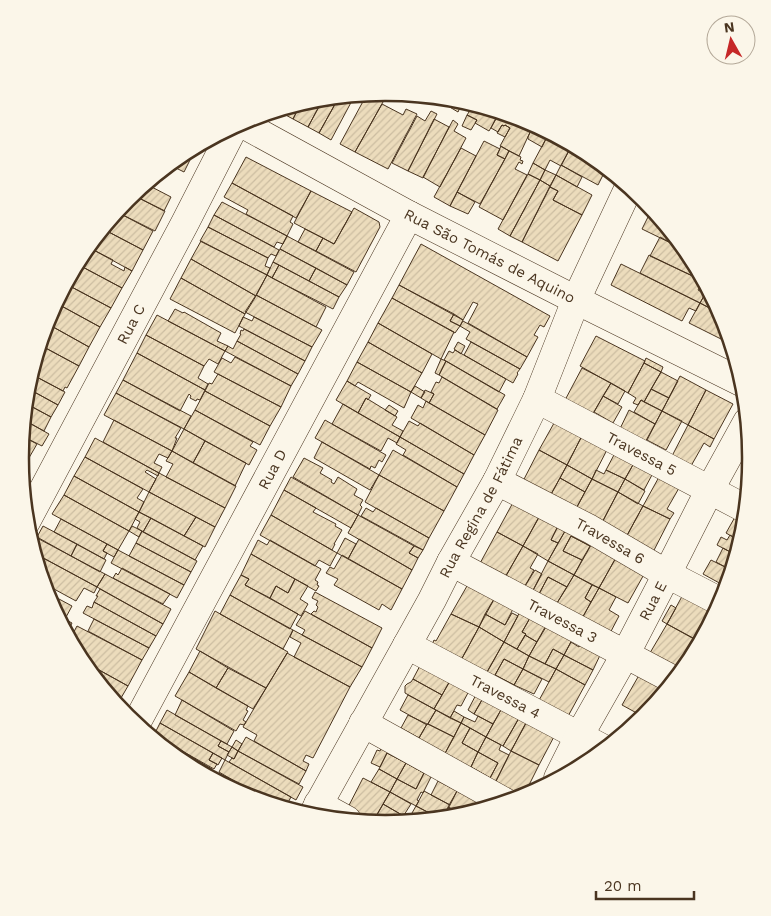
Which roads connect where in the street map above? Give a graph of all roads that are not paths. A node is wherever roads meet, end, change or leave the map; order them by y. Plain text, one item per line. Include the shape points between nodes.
1 (250, 128) edge
2 (228, 138) edge
3 (626, 194) edge
4 (409, 215) junction
5 (576, 300) junction
6 (733, 378) edge
7 (537, 399) junction
8 (741, 434) edge
9 (497, 481) junction
10 (709, 490) junction
11 (739, 505) edge
12 (33, 509) edge
13 (451, 562) junction
14 (667, 574) junction
15 (714, 598) edge
16 (407, 644) junction
17 (625, 655) junction
18 (668, 677) edge
19 (140, 717) edge
20 (364, 723) junction
21 (579, 736) junction
22 (597, 745) edge
23 (563, 767) edge
24 (496, 797) edge
25 (316, 808) edge

1 - 4 street, Rua São Tomás de Aquino
2 - 12 street, Rua C
3 - 5 street, Rua Regina de Fátima
4 - 5 street, Rua São Tomás de Aquino
4 - 19 street, Rua D
5 - 6 street, Rua São Tomás de Aquino
5 - 7 street, Rua Regina de Fátima
7 - 9 street, Rua Regina de Fátima
7 - 10 street, Travessa 5
8 - 10 street, Rua E
9 - 13 street, Rua Regina de Fátima
9 - 14 street, Travessa 6 via 590,529
10 - 11 street, Travessa 5
10 - 14 street, Rua E
13 - 16 street, Rua Regina de Fátima
13 - 17 street, Travessa 3
14 - 15 street, Travessa 6
14 - 17 street, Rua E
16 - 20 street, Rua Regina de Fátima
16 - 21 street, Travessa 4
17 - 18 street, Travessa 3
17 - 21 street, Rua E
20 - 24 street
20 - 25 street, Rua Regina de Fátima
21 - 22 street, Travessa 4
21 - 23 street, Rua E

